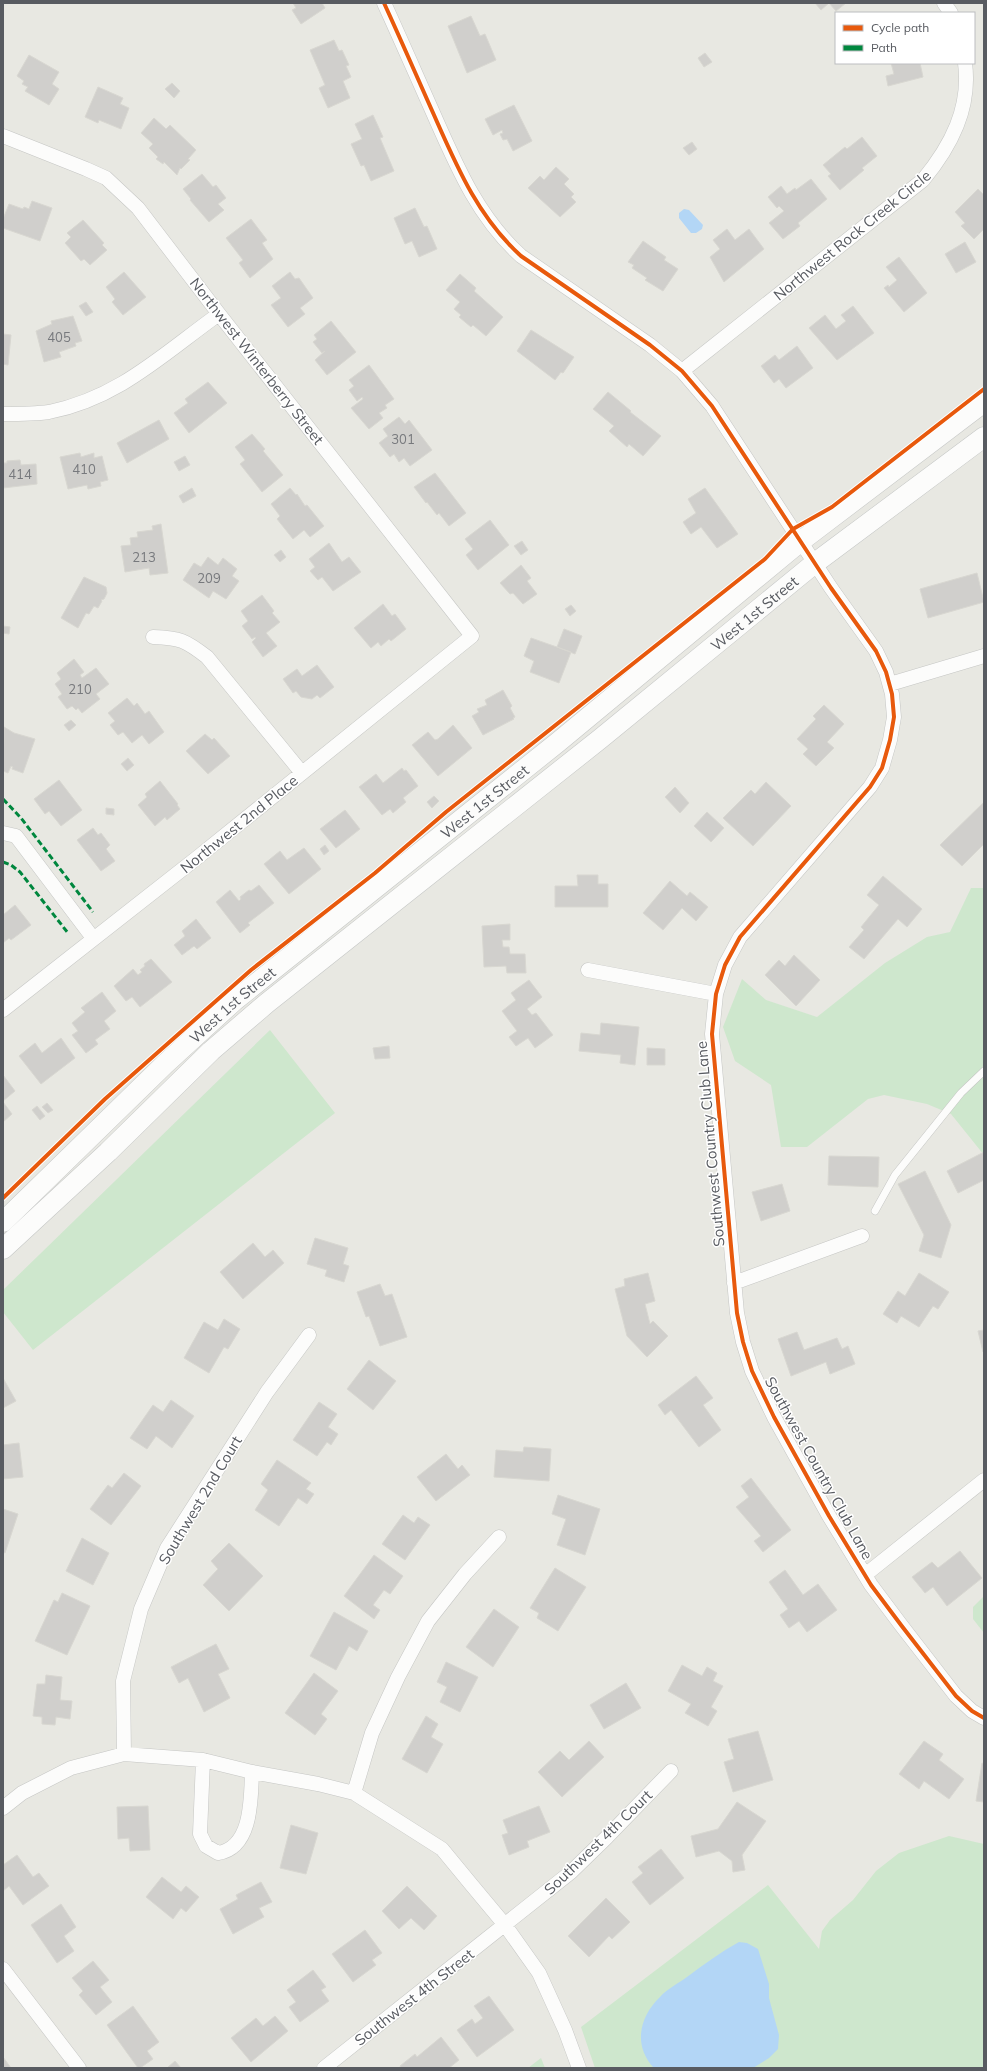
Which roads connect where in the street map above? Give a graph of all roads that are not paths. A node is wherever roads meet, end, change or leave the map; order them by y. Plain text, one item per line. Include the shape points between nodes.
1 (384, 3) edge
2 (944, 3) edge
3 (950, 12) edge
4 (965, 64) edge
5 (3, 136) edge
6 (219, 314) junction
7 (682, 371) junction
8 (984, 402) edge
9 (3, 414) edge
10 (984, 437) edge
11 (808, 552) junction
12 (472, 636) joint
13 (153, 637) dead end
14 (984, 656) edge
15 (890, 684) junction
16 (302, 773) junction
17 (3, 833) edge
18 (93, 938) junction
19 (588, 970) dead end
20 (716, 994) junction
21 (3, 1010) edge
22 (984, 1071) edge
23 (876, 1211) dead end
24 (3, 1222) edge
25 (862, 1236) dead end
26 (3, 1249) edge
27 (734, 1283) junction
28 (309, 1334) dead end
29 (984, 1480) edge
30 (499, 1537) dead end
31 (865, 1575) junction
32 (984, 1718) edge
33 (124, 1754) junction
34 (203, 1760) junction
35 (671, 1771) dead end
36 (252, 1772) junction
37 (354, 1794) junction
38 (3, 1808) edge
39 (505, 1925) junction
40 (3, 1969) edge
41 (79, 2068) edge
42 (324, 2068) edge
43 (579, 2068) edge

1 - 7 street, Southwest Country Club Lane via 459,171 478,205 504,240 522,256 650,345
2 - 3 street
4 - 7 street, Northwest Rock Creek Circle via 964,103 956,132 941,159 923,180
5 - 6 street, Northwest Winterberry Street via 106,178 138,208
6 - 9 street via 140,374 94,398 48,412
6 - 12 street, Northwest Winterberry Street
7 - 11 street, Southwest Country Club Lane via 712,406
8 - 11 main road, West 1st Street
10 - 11 main road, West 1st Street
11 - 15 street, Southwest Country Club Lane via 876,651
11 - 24 main road, West 1st Street via 557,743 234,1001 165,1064
11 - 26 main road, West 1st Street via 600,739 210,1051 108,1152
12 - 16 street, Northwest 2nd Place
13 - 16 street via 176,638 193,646 207,657
14 - 15 street
15 - 20 street, Southwest Country Club Lane via 894,717 882,768 870,787 740,937 724,965
16 - 18 street, Northwest 2nd Place
17 - 18 street via 16,836
18 - 21 street, Northwest 2nd Place
19 - 20 street
20 - 27 street, Southwest Country Club Lane via 712,1034
22 - 23 lane via 961,1093 895,1175
25 - 27 street
27 - 31 street, Southwest Country Club Lane via 740,1328 752,1371 774,1417
28 - 33 street, Southwest 2nd Court via 259,1404 167,1548 141,1609 123,1681
29 - 31 street
30 - 37 street via 464,1574 428,1621 372,1733
31 - 32 street, Southwest Country Club Lane via 956,1696
33 - 34 street
33 - 38 street via 71,1768 22,1793
34 - 36 street
34 - 36 street via 200,1834 206,1846 218,1853 228,1852 236,1846 244,1832
35 - 39 street, Southwest 4th Court via 571,1872
36 - 37 street via 318,1784
37 - 39 street via 442,1849
39 - 42 street, Southwest 4th Street
39 - 43 street via 539,1974
40 - 41 street

